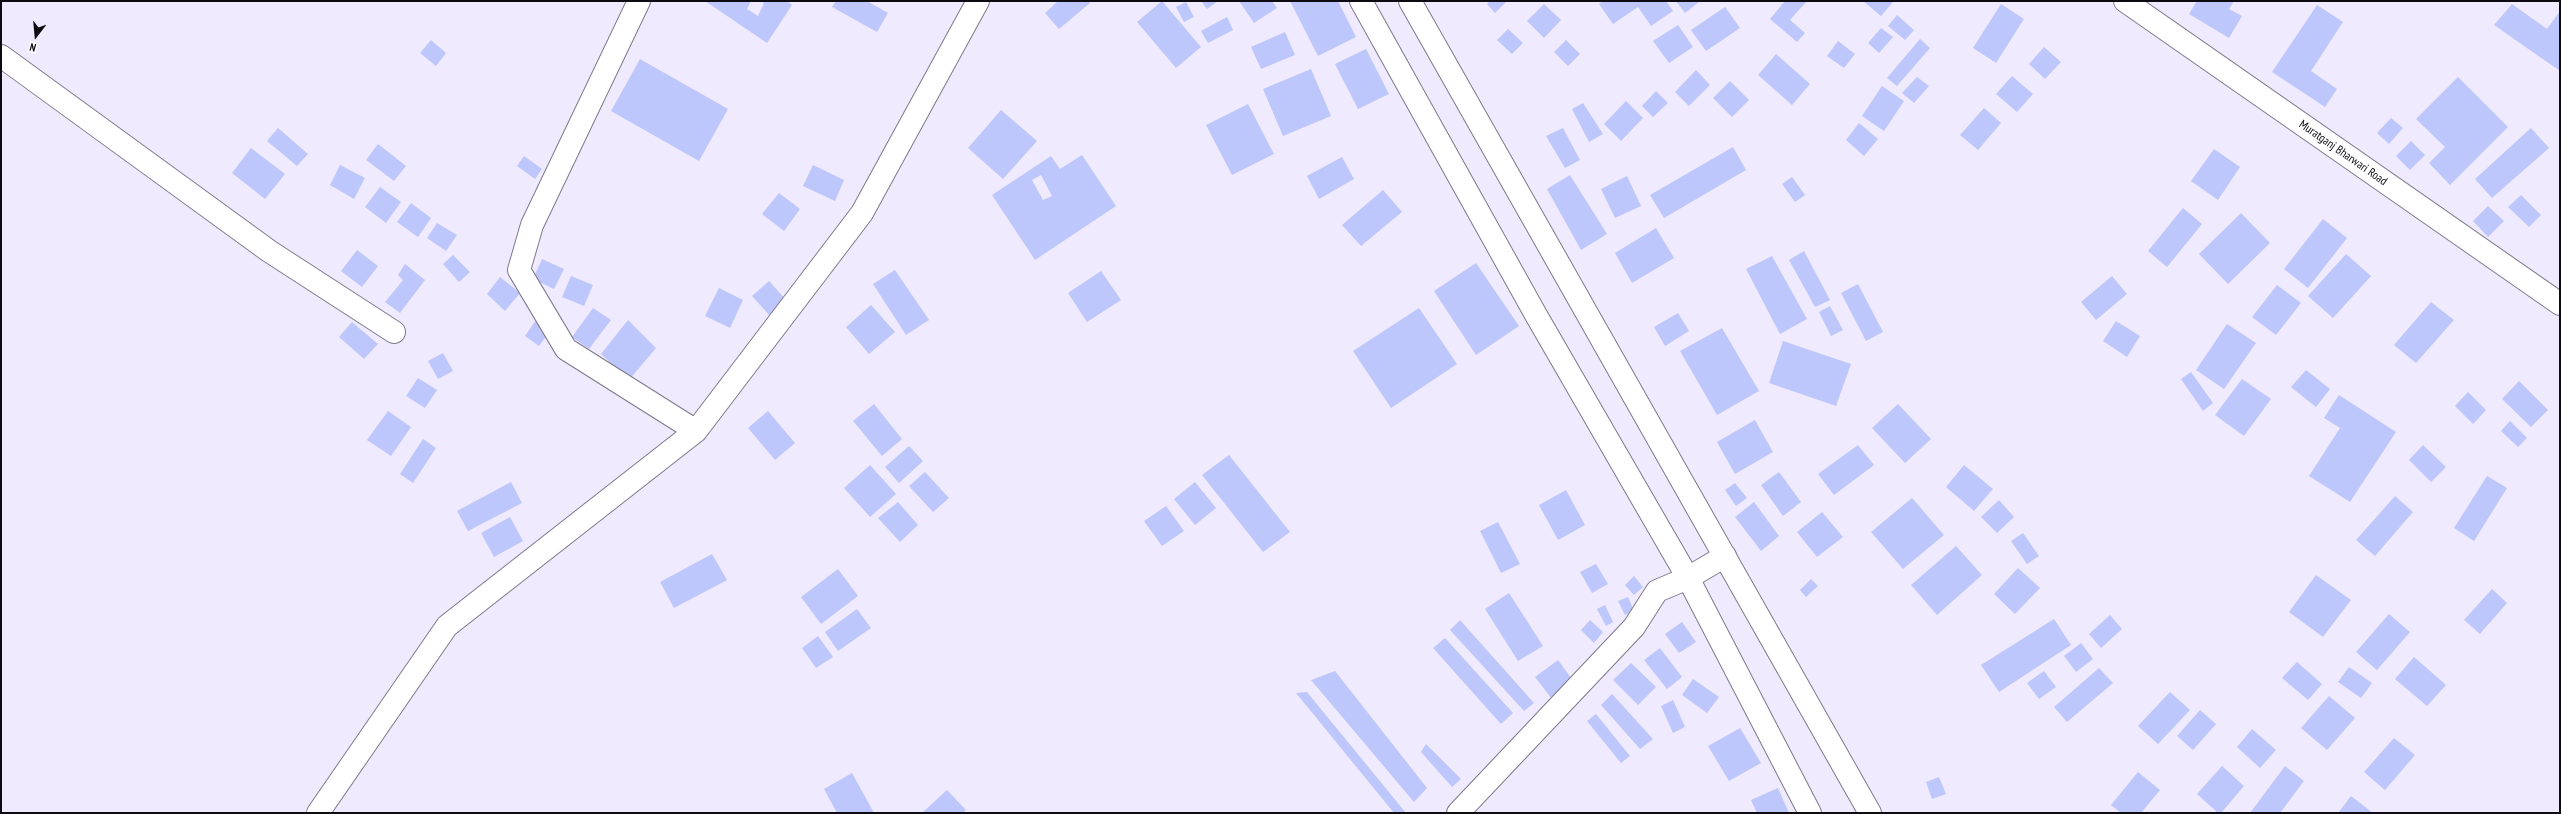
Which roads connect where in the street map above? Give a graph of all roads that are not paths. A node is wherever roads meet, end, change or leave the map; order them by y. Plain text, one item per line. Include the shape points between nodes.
1 (639, 1) edge
2 (978, 1) edge
3 (1360, 1) edge
4 (1410, 1) edge
5 (2125, 1) edge
6 (1, 56) edge
7 (2560, 304) edge
8 (394, 332) dead end
9 (696, 431) junction
10 (1725, 556) junction
11 (1688, 578) junction
12 (318, 813) edge
13 (1458, 813) edge
14 (1810, 813) edge
15 (1870, 813) edge

1 - 9 main road via 532,225 519,270 566,349
2 - 9 main road via 862,213
3 - 11 main road via 1536,315
4 - 10 main road
5 - 7 main road, Muratganj Bharwari Road
6 - 8 main road via 269,252
9 - 12 main road via 447,626
10 - 11 main road
10 - 15 main road
11 - 13 main road via 1657,591 1634,627
11 - 14 main road

